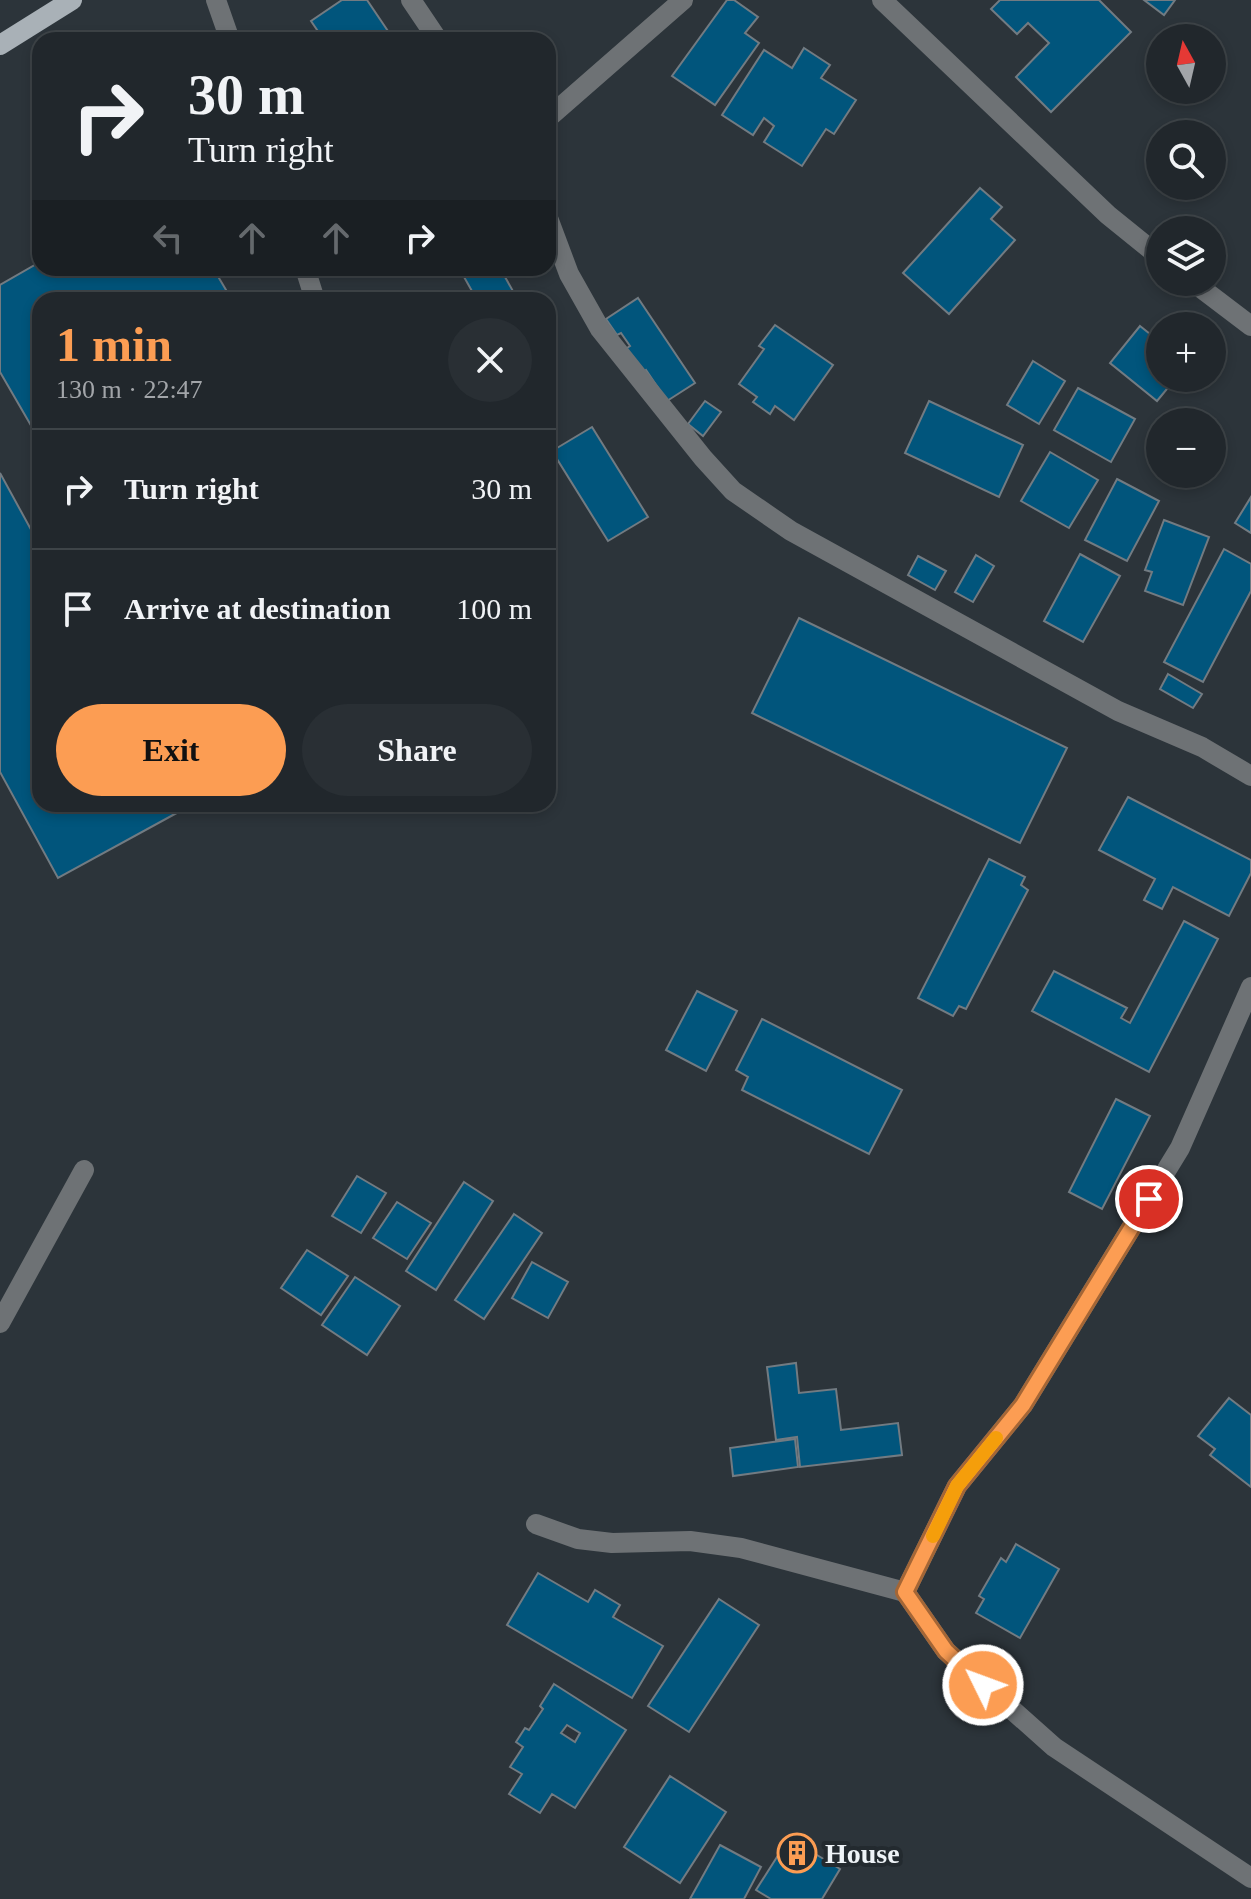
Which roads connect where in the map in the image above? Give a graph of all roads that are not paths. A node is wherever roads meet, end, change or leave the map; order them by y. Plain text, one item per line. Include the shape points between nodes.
1 (72, 0) edge
2 (216, 0) edge
3 (411, 0) edge
4 (683, 0) edge
5 (882, 0) edge
6 (227, 32) edge
7 (433, 32) edge
8 (0, 45) edge
9 (556, 111) edge
10 (556, 239) edge
11 (1146, 246) edge
12 (1211, 296) edge
13 (1251, 326) edge
14 (1251, 776) edge
15 (1251, 987) edge
16 (84, 1170) dead end
17 (0, 1323) edge
18 (536, 1524) dead end
19 (905, 1592) junction
20 (1251, 1878) edge

1 - 8 main road
2 - 6 street
3 - 7 street
4 - 9 street
5 - 11 street
10 - 14 street via 600,329 733,491 791,531 1118,711 1202,747
12 - 13 street
15 - 19 street via 1180,1148 1023,1405 957,1486
16 - 17 street
18 - 19 street via 578,1539 690,1541 741,1548
19 - 20 street via 946,1651 1054,1747

